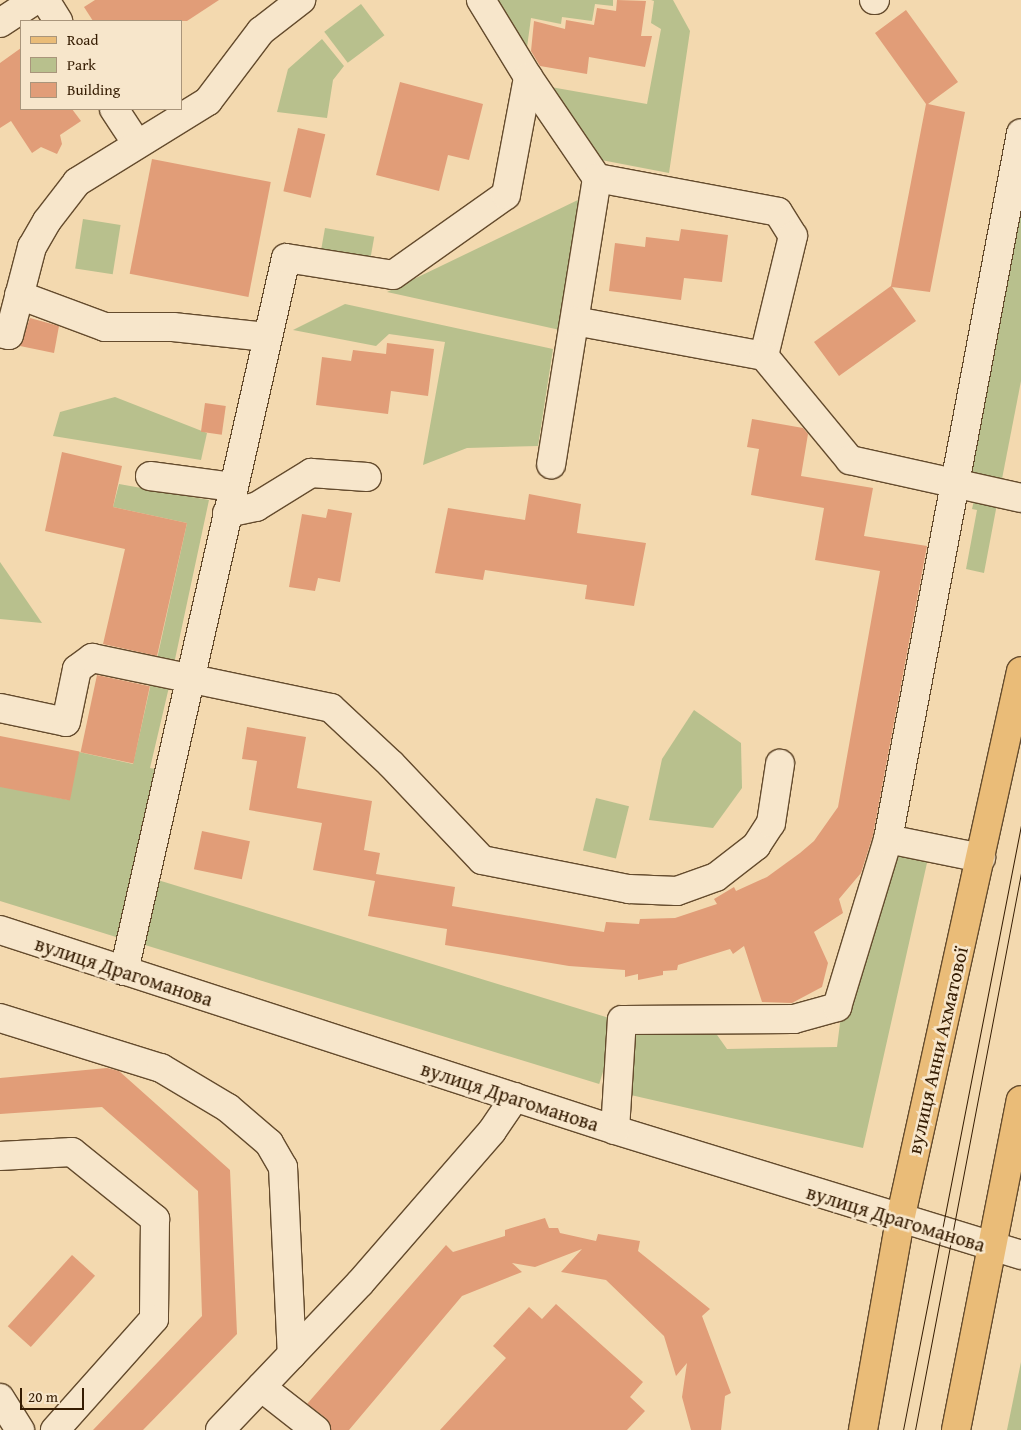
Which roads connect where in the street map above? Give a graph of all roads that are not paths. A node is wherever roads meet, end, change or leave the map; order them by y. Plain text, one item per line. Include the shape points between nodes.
1 (35, 0) edge
2 (44, 0) edge
3 (301, 0) edge
4 (482, 0) edge
5 (57, 20) edge
6 (0, 23) edge
7 (528, 78) junction
8 (115, 110) edge
9 (1021, 133) edge
10 (137, 144) junction
11 (597, 178) junction
12 (19, 295) junction
13 (576, 321) junction
14 (0, 333) edge
15 (266, 336) junction
16 (764, 356) junction
17 (551, 464) dead end
18 (150, 476) dead end
19 (367, 477) dead end
20 (954, 484) junction
21 (1021, 498) edge
22 (230, 500) junction
23 (1021, 671) edge
24 (190, 679) junction
25 (0, 708) edge
26 (780, 764) dead end
27 (888, 839) junction
28 (981, 858) junction
29 (0, 930) edge
30 (124, 971) junction
31 (0, 1018) edge
32 (515, 1097) junction
33 (1021, 1100) edge
34 (615, 1130) junction
35 (0, 1156) edge
36 (900, 1220) junction
37 (993, 1247) junction
38 (1021, 1255) edge
39 (292, 1355) junction
40 (261, 1388) junction
41 (0, 1398) edge
42 (20, 1430) edge
43 (54, 1430) edge
44 (220, 1430) edge
45 (316, 1430) edge
46 (863, 1430) edge
47 (956, 1430) edge

1 - 6 street
2 - 5 street
3 - 10 street via 261,31 208,101
4 - 7 street
7 - 11 street
7 - 15 street via 506,195 393,275 286,258
8 - 10 street
9 - 20 street
10 - 12 street via 77,182 32,247
11 - 13 street
11 - 16 street via 778,212 793,236
12 - 14 street via 9,335
12 - 15 street via 105,326 173,327
13 - 16 street
13 - 17 street
15 - 22 street
16 - 20 street via 850,460
18 - 22 street
19 - 22 street via 311,473 256,507
20 - 21 street
20 - 27 street
22 - 24 street
23 - 28 main road, вулиця Анни Ахматової
24 - 25 street via 92,658 77,669 66,722
24 - 26 street via 331,708 391,764 482,860 629,889 678,891 716,877 756,846 772,823
24 - 30 street
27 - 28 street
27 - 34 street via 837,1007 794,1019 622,1020
28 - 36 main road, вулиця Анни Ахматової
29 - 30 street, вулиця Драгоманова
30 - 32 street, вулиця Драгоманова
31 - 39 street via 161,1068 228,1108 270,1143 283,1167
32 - 34 street, вулиця Драгоманова
32 - 39 street via 473,1153 360,1283
33 - 37 main road
34 - 36 street, вулиця Драгоманова
35 - 43 street via 72,1152 155,1220 154,1319
36 - 37 street, вулиця Драгоманова
36 - 46 main road, вулиця Анни Ахматової
37 - 38 street, вулиця Драгоманова
37 - 47 main road
39 - 40 street
40 - 44 street
40 - 45 street
41 - 42 street

